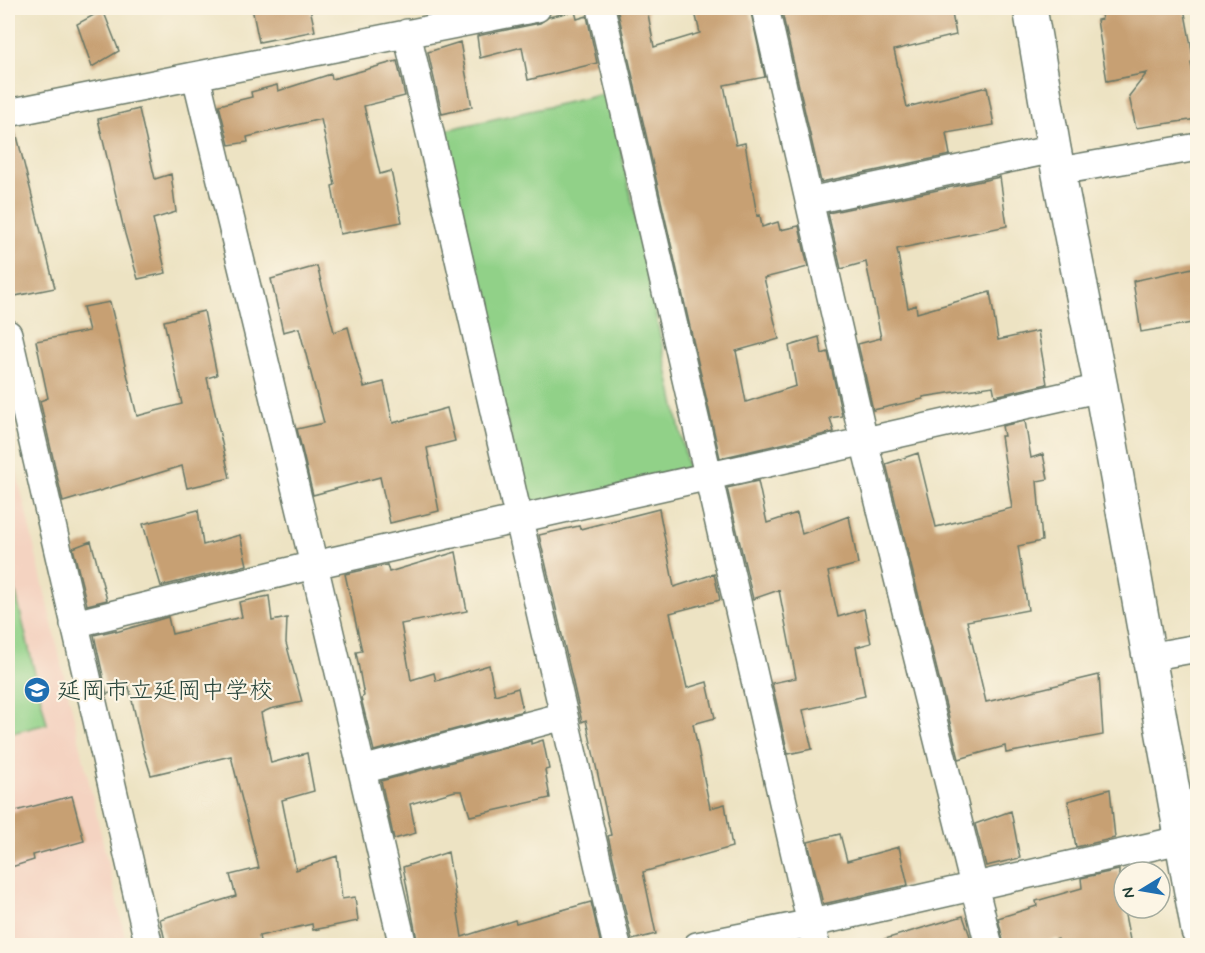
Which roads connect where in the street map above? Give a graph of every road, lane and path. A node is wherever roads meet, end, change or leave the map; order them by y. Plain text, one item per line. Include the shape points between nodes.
1 (537, 8) edge
2 (601, 8) edge
3 (765, 8) edge
4 (1030, 8) edge
5 (407, 33) junction
6 (196, 76) junction
7 (8, 113) edge
8 (1197, 147) edge
9 (1057, 160) junction
10 (809, 201) junction
11 (8, 334) edge
12 (1101, 388) junction
13 (864, 441) junction
14 (708, 477) junction
15 (519, 519) junction
16 (314, 565) junction
17 (74, 624) junction
18 (1197, 648) edge
19 (1148, 657) junction
20 (564, 716) junction
21 (362, 770) junction
22 (1185, 831) edge
23 (974, 887) junction
24 (1197, 932) edge
25 (814, 934) edge
26 (149, 945) edge
27 (403, 945) edge
28 (617, 945) edge
29 (697, 945) edge
30 (989, 945) edge

1 - 5 street
2 - 14 street
3 - 10 street
4 - 9 street
5 - 6 street
5 - 15 street
6 - 7 street
6 - 16 street
8 - 9 street
9 - 10 street
9 - 12 street
10 - 13 street
11 - 17 street
12 - 13 street
12 - 19 street
13 - 14 street
13 - 23 street
14 - 15 street
14 - 25 street
15 - 16 street
15 - 20 street
16 - 17 street
16 - 21 street
17 - 26 street
18 - 19 street
19 - 22 street
20 - 21 street
20 - 28 street
21 - 27 street
22 - 23 street
22 - 24 street
23 - 25 street
23 - 30 street
25 - 29 street

